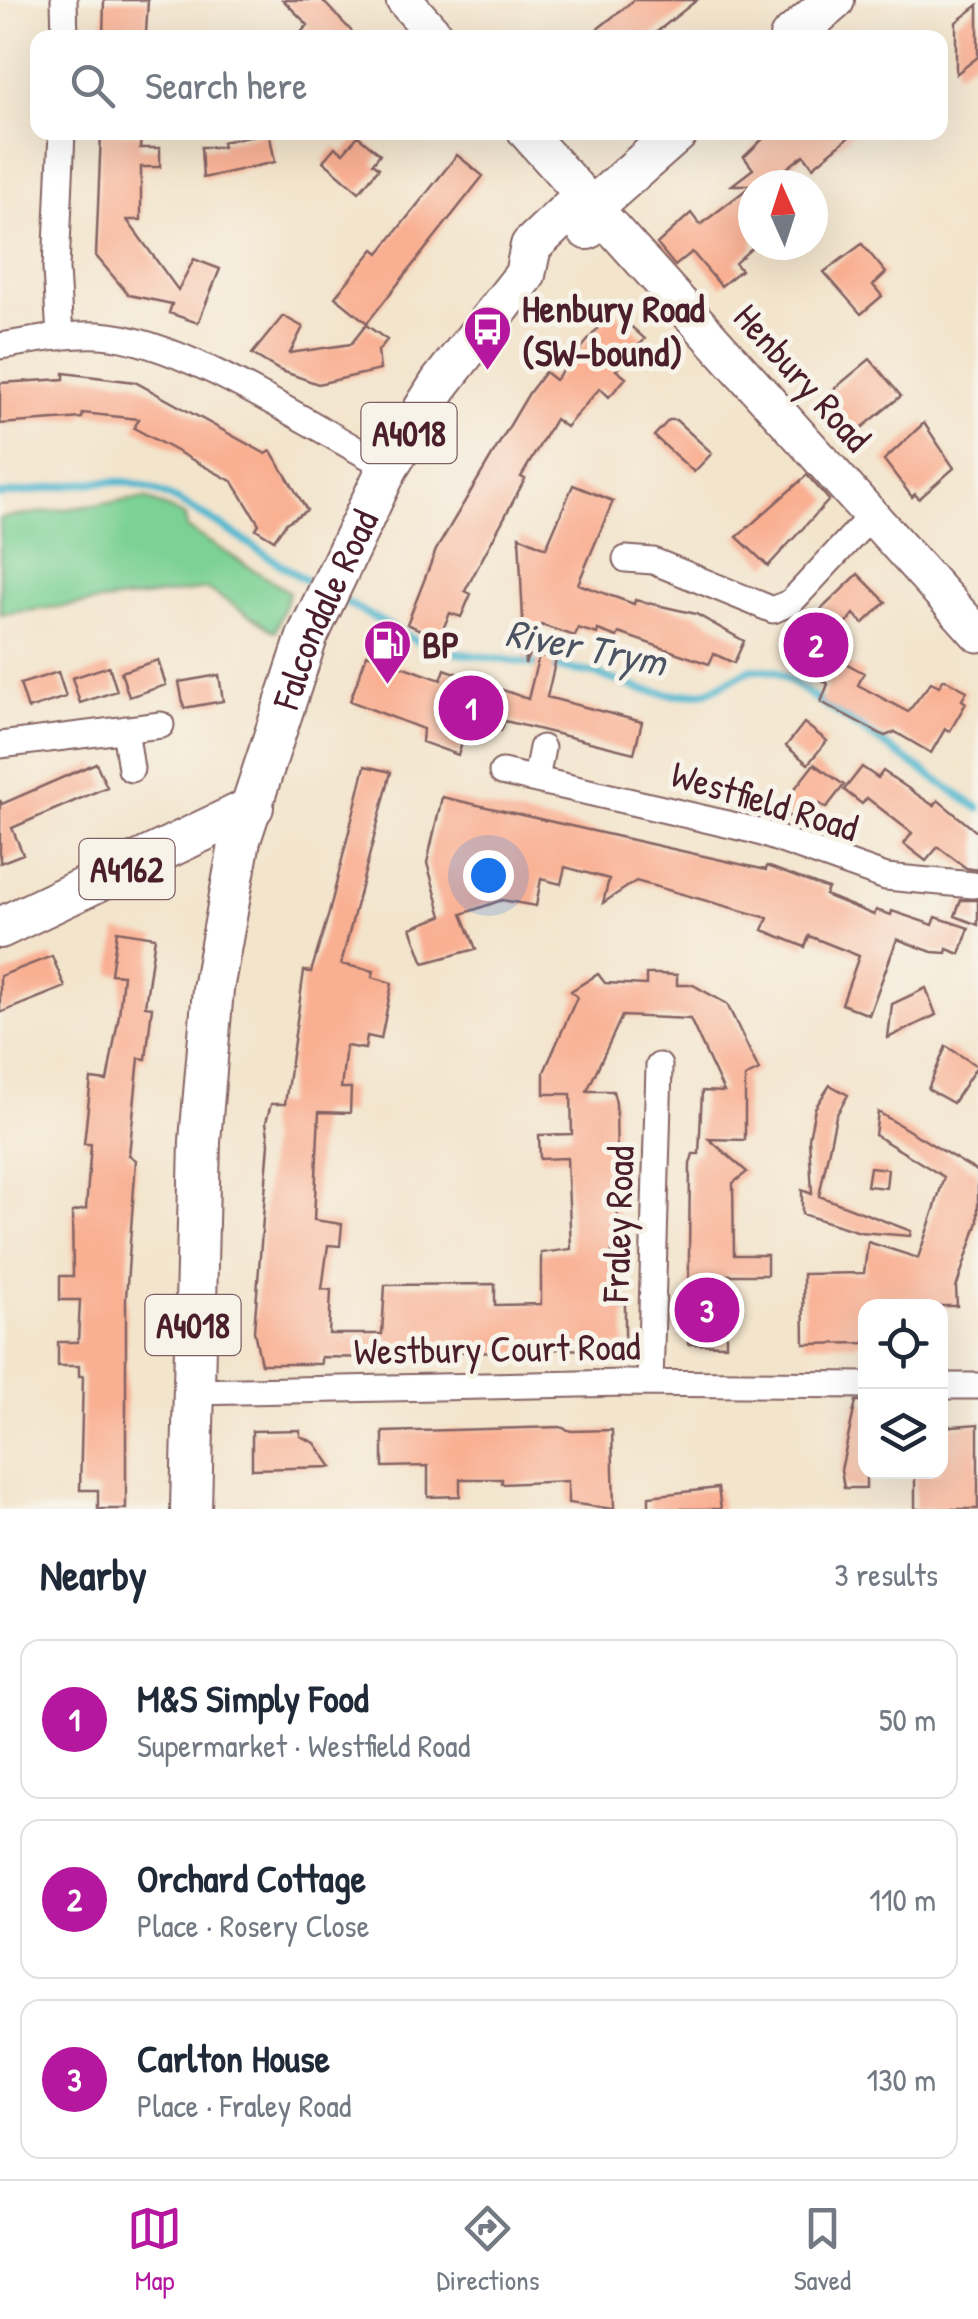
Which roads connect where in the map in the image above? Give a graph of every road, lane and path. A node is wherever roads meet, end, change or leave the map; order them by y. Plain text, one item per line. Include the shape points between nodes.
1 (64, 0) edge
2 (404, 0) edge
3 (834, 0) edge
4 (65, 30) edge
5 (431, 30) edge
6 (799, 30) edge
7 (62, 140) edge
8 (533, 140) edge
9 (669, 140) edge
10 (594, 206) junction
11 (60, 337) junction
12 (0, 346) edge
13 (388, 467) junction
14 (871, 516) junction
15 (626, 559) dead end
16 (978, 634) edge
17 (161, 725) dead end
18 (125, 729) junction
19 (0, 745) edge
20 (542, 748) dead end
21 (131, 768) dead end
22 (502, 772) dead end
23 (536, 779) junction
24 (252, 807) junction
25 (973, 885) dead end
26 (0, 928) edge
27 (659, 1066) dead end
28 (650, 1384) junction
29 (858, 1386) edge
30 (948, 1386) edge
31 (978, 1386) edge
32 (190, 1392) junction
33 (190, 1509) edge

1 - 4 street
2 - 5 main road
3 - 6 main road
7 - 11 street
8 - 10 main road, Henbury Road
9 - 10 main road, Falcondale Road / A4018
10 - 13 main road, Falcondale Road / A4018 via 571,208 531,246 526,275 441,382
10 - 14 main road, Henbury Road
11 - 12 street
11 - 13 street via 102,335 150,346
13 - 24 main road, Falcondale Road / A4018 via 307,636
14 - 15 street via 791,602 773,610 656,554
14 - 16 main road, Henbury Road
17 - 18 street
18 - 19 street
18 - 21 street
20 - 23 street
22 - 23 street, Westfield Road
23 - 25 street, Westfield Road via 754,830 886,877
24 - 26 main road, A4162
24 - 32 main road, Falcondale Road / A4018 via 213,989
27 - 28 street, Fraley Road
28 - 29 street, Westbury Court Road
28 - 32 street, Westbury Court Road
30 - 31 street
32 - 33 main road, Falcondale Road / A4018

